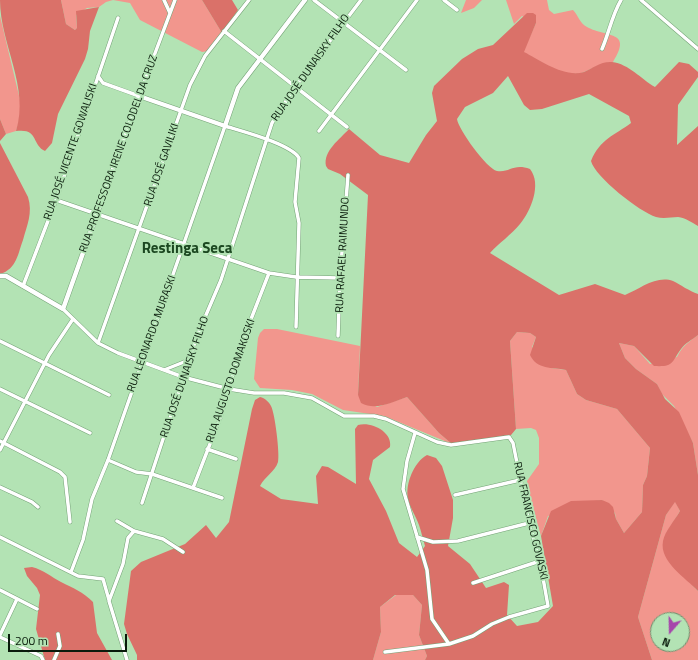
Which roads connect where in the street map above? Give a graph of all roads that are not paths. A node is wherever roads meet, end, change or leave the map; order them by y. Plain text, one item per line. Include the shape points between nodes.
1 (164, 0) edge
2 (175, 0) edge
3 (249, 0) edge
4 (305, 0) edge
5 (314, 0) edge
6 (361, 0) edge
7 (417, 0) edge
8 (444, 0) edge
9 (621, 0) edge
10 (641, 0) edge
11 (457, 10) dead end
12 (170, 13) junction
13 (118, 18) dead end
14 (343, 23) junction
15 (224, 31) junction
16 (602, 49) dead end
17 (698, 49) edge
18 (379, 51) junction
19 (259, 59) junction
20 (406, 70) dead end
21 (98, 76) junction
22 (295, 87) junction
23 (139, 96) junction
24 (182, 111) junction
25 (331, 116) junction
26 (225, 126) junction
27 (347, 127) dead end
28 (319, 131) dead end
29 (266, 139) junction
30 (348, 175) dead end
31 (56, 200) junction
32 (98, 214) junction
33 (140, 229) junction
34 (184, 244) junction
35 (227, 258) junction
36 (269, 273) junction
37 (0, 276) edge
38 (296, 277) junction
39 (340, 278) junction
40 (23, 286) junction
41 (63, 309) junction
42 (73, 319) junction
43 (296, 327) dead end
44 (338, 336) dead end
45 (0, 341) edge
46 (98, 342) junction
47 (188, 360) junction
48 (142, 362) junction
49 (44, 364) junction
50 (164, 370) junction
51 (183, 377) junction
52 (0, 389) edge
53 (229, 390) junction
54 (109, 395) dead end
55 (25, 401) junction
56 (90, 433) dead end
57 (415, 433) junction
58 (2, 442) edge
59 (207, 449) junction
60 (0, 450) edge
61 (236, 459) dead end
62 (108, 460) junction
63 (152, 474) junction
64 (520, 480) junction
65 (0, 487) edge
66 (193, 488) junction
67 (455, 494) dead end
68 (222, 498) dead end
69 (142, 502) dead end
70 (38, 507) dead end
71 (117, 521) dead end
72 (70, 522) dead end
73 (529, 523) junction
74 (134, 531) junction
75 (0, 537) edge
76 (417, 538) junction
77 (183, 552) dead end
78 (540, 561) junction
79 (71, 572) junction
80 (474, 583) dead end
81 (0, 590) edge
82 (17, 598) junction
83 (109, 601) junction
84 (37, 609) dead end
85 (58, 634) dead end
86 (0, 636) edge
87 (449, 644) junction
88 (385, 652) dead end
89 (43, 660) edge
90 (54, 660) edge
91 (127, 660) edge

1 - 12 street
2 - 12 street, RUA PROFESSORA IRENE COLODEL DA CRUZ
3 - 15 street, RUA JOSÉ GAVILIKI
4 - 19 street, RUA LEONARDO MURASKI
5 - 14 street
6 - 14 street, RUA JOSÉ DUNAISKY FILHO
7 - 18 street
8 - 11 street
9 - 16 street
10 - 17 street
12 - 23 street, RUA PROFESSORA IRENE COLODEL DA CRUZ
13 - 21 street, RUA JOSÉ VICENTE GOWALISKI
14 - 18 street
14 - 22 street, RUA JOSÉ DUNAISKY FILHO
15 - 19 street
15 - 24 street, RUA JOSÉ GAVILIKI via 205,56 190,85
18 - 20 street
18 - 25 street
19 - 22 street
19 - 26 street, RUA LEONARDO MURASKI via 238,88
21 - 23 street via 103,83
21 - 31 street, RUA JOSÉ VICENTE GOWALISKI
22 - 25 street
22 - 29 street, RUA JOSÉ DUNAISKY FILHO via 272,123
23 - 24 street
23 - 32 street, RUA PROFESSORA IRENE COLODEL DA CRUZ
24 - 26 street
24 - 33 street, RUA JOSÉ GAVILIKI
25 - 27 street
25 - 28 street
26 - 29 street
26 - 34 street, RUA LEONARDO MURASKI
29 - 35 street, RUA JOSÉ DUNAISKY FILHO
29 - 38 street via 296,152 299,158 294,202 299,223
30 - 39 street, RUA RAFAEL RAIMUNDO
31 - 32 street
31 - 40 street, RUA JOSÉ VICENTE GOWALISKI
32 - 33 street
32 - 41 street, RUA PROFESSORA IRENE COLODEL DA CRUZ
33 - 34 street
33 - 46 street, RUA JOSÉ GAVILIKI
34 - 35 street
34 - 48 street, RUA LEONARDO MURASKI
35 - 36 street
35 - 47 street, RUA JOSÉ DUNAISKY FILHO via 221,280
36 - 38 street
36 - 53 street, RUA AUGUSTO DOMAKOSKI via 239,350
37 - 40 street via 6,276
38 - 39 street
38 - 43 street
39 - 44 street, RUA RAFAEL RAIMUNDO
40 - 41 street
41 - 42 street
42 - 46 street
42 - 49 street
45 - 49 street
46 - 48 street
47 - 50 street
47 - 51 street, RUA JOSÉ DUNAISKY FILHO
48 - 50 street
48 - 62 street, RUA LEONARDO MURASKI
49 - 54 street
49 - 55 street
50 - 51 street
51 - 53 street
51 - 63 street, RUA JOSÉ DUNAISKY FILHO
52 - 55 street
53 - 57 street via 284,393 312,398 344,416 374,416
53 - 59 street, RUA AUGUSTO DOMAKOSKI
55 - 56 street
55 - 58 street
57 - 64 street, RUA FRANCISCO GOVASKI via 451,445 509,437 513,443
57 - 76 street via 403,489
58 - 60 street
58 - 72 street via 65,477
59 - 61 street
59 - 66 street, RUA AUGUSTO DOMAKOSKI
62 - 63 street via 136,472
62 - 79 street, RUA LEONARDO MURASKI via 92,498 83,540
63 - 66 street
63 - 69 street, RUA JOSÉ DUNAISKY FILHO
64 - 67 street
64 - 73 street, RUA FRANCISCO GOVASKI
65 - 70 street
66 - 68 street
71 - 74 street
73 - 76 street via 458,541 433,542
73 - 78 street, RUA FRANCISCO GOVASKI
74 - 77 street via 163,539
74 - 83 street via 128,538 123,564
75 - 79 street
76 - 87 street via 427,570 432,619
78 - 80 street
78 - 87 street, RUA FRANCISCO GOVASKI via 548,606 509,617 473,636
79 - 83 street via 78,576 103,579
81 - 82 street
82 - 84 street
82 - 86 street
83 - 91 street
85 - 90 street via 60,646
86 - 89 street via 41,656
87 - 88 street

